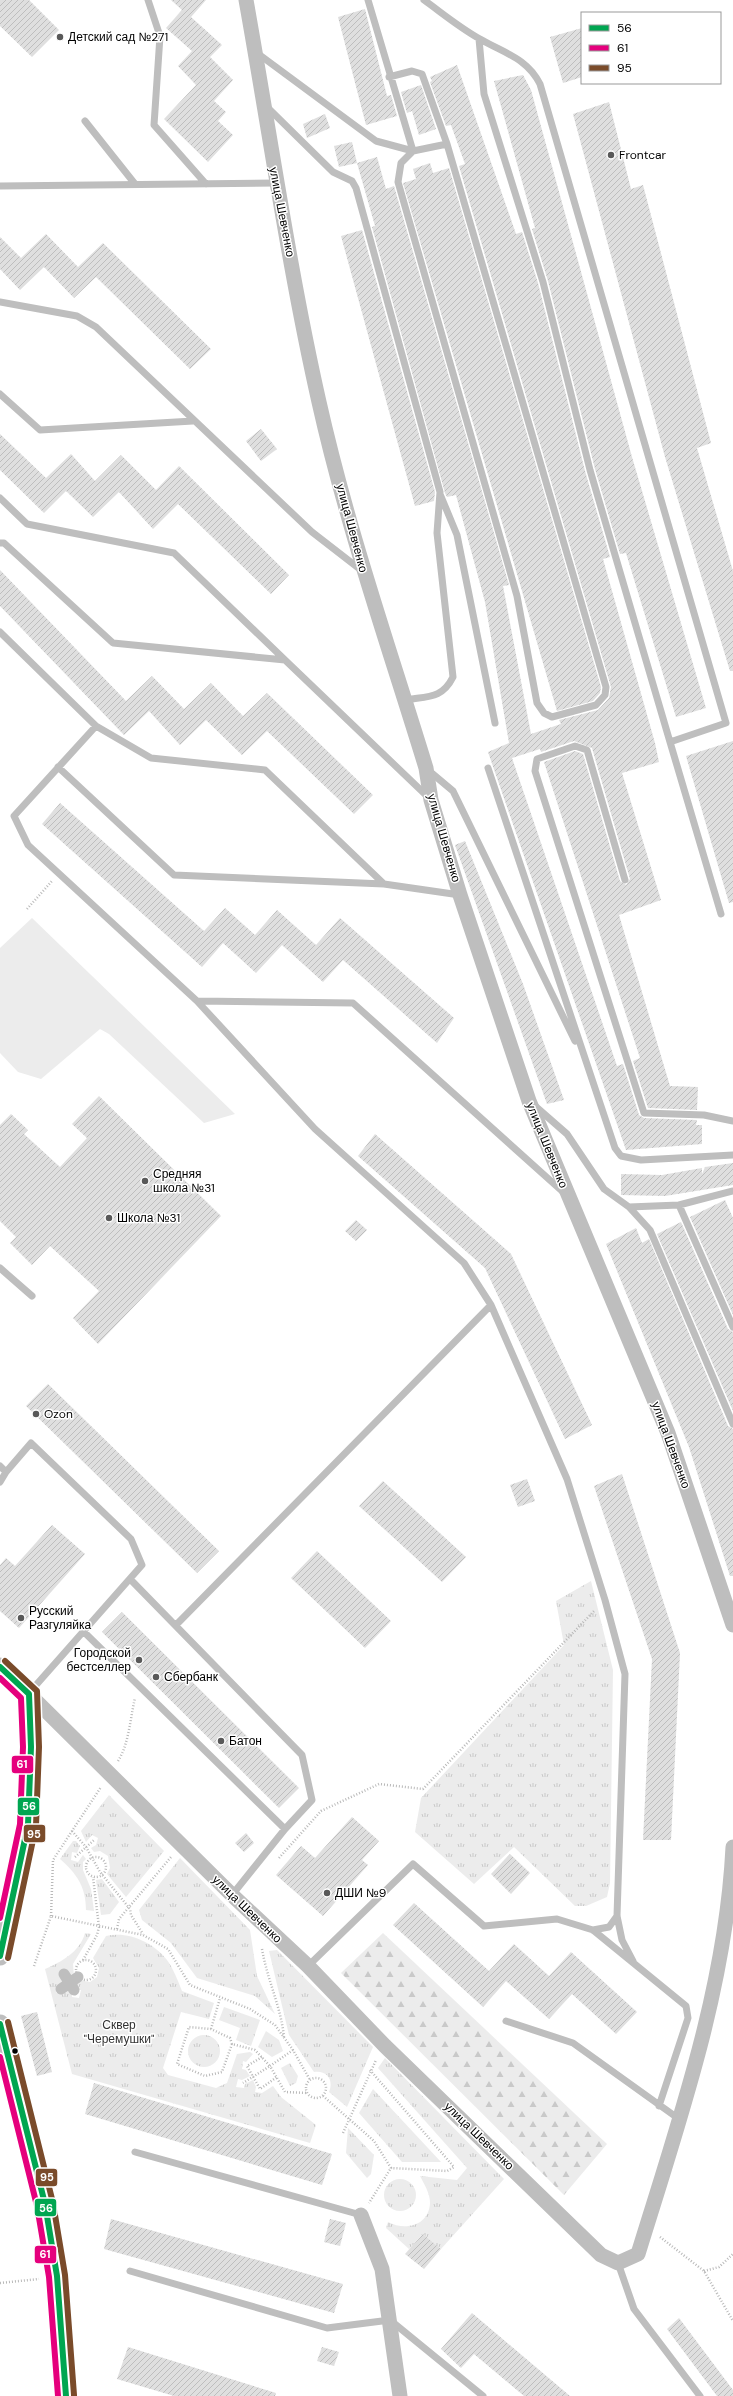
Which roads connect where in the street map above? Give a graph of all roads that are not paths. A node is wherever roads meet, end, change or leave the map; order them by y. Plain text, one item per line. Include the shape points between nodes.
1 (148, 0) edge
2 (246, 0) edge
3 (368, 0) edge
4 (424, 0) edge
5 (479, 39) junction
6 (256, 52) junction
7 (390, 77) junction
8 (264, 103) junction
9 (85, 121) dead end
10 (447, 144) junction
11 (413, 151) junction
12 (276, 183) junction
13 (135, 184) junction
14 (206, 184) junction
15 (0, 186) edge
16 (0, 302) edge
17 (0, 394) edge
18 (193, 421) junction
19 (440, 492) junction
20 (0, 498) edge
21 (0, 543) edge
22 (364, 572) junction
23 (0, 632) edge
24 (285, 660) junction
25 (405, 700) junction
26 (495, 724) dead end
27 (96, 726) junction
28 (670, 742) junction
29 (58, 767) junction
30 (426, 768) junction
31 (488, 768) dead end
32 (431, 800) junction
33 (625, 880) dead end
34 (384, 884) junction
35 (460, 895) junction
36 (721, 914) dead end
37 (197, 1001) junction
38 (586, 1063) junction
39 (529, 1101) junction
40 (733, 1121) edge
41 (733, 1155) edge
42 (733, 1191) edge
43 (567, 1195) junction
44 (679, 1205) junction
45 (629, 1207) junction
46 (0, 1268) edge
47 (32, 1296) dead end
48 (491, 1305) junction
49 (733, 1328) edge
50 (733, 1424) edge
51 (0, 1466) edge
52 (6, 1472) junction
53 (0, 1482) edge
54 (130, 1579) junction
55 (176, 1625) junction
56 (733, 1625) edge
57 (83, 1631) junction
58 (0, 1667) edge
59 (29, 1694) junction
60 (285, 1829) junction
61 (733, 1847) edge
62 (232, 1895) junction
63 (6, 1896) edge
64 (617, 1916) junction
65 (593, 1930) junction
66 (0, 1956) edge
67 (633, 1961) junction
68 (308, 1966) junction
69 (506, 2021) dead end
70 (0, 2024) edge
71 (659, 2106) junction
72 (679, 2119) junction
73 (135, 2152) dead end
74 (361, 2215) joint
75 (618, 2263) junction
76 (130, 2271) dead end
77 (390, 2320) junction
78 (66, 2396) edge
79 (400, 2396) edge
80 (484, 2396) edge
81 (700, 2396) edge

1 - 14 lane via 160,36 154,124
2 - 6 street, улица Шевченко
3 - 7 lane
4 - 5 lane
5 - 28 lane via 484,94 543,282 590,470
5 - 28 lane via 521,60 535,74 540,84 726,723
6 - 8 street, улица Шевченко
6 - 11 lane via 376,141
7 - 10 lane via 412,71 422,74
7 - 11 lane
8 - 12 street, улица Шевченко
8 - 19 lane via 332,172 352,182 356,188
9 - 13 lane
10 - 11 lane
10 - 11 lane via 606,687 605,695 596,705 552,717 544,713 537,703 517,596 398,182 401,163
12 - 14 lane
12 - 22 street, улица Шевченко via 319,403
13 - 14 lane
13 - 15 lane
16 - 18 lane via 77,316 96,327
17 - 18 lane via 40,430
18 - 22 lane via 312,532
19 - 25 lane via 437,533 453,677 447,688 440,693
19 - 26 lane via 457,535
20 - 24 lane via 27,524 174,553
21 - 24 lane via 4,543 113,643
22 - 25 street, улица Шевченко
23 - 27 lane
24 - 32 lane
25 - 30 street, улица Шевченко
27 - 29 lane
27 - 34 lane via 152,758 265,770
28 - 36 lane
29 - 34 lane via 174,875
29 - 37 lane via 14,816 28,845
30 - 32 street, улица Шевченко
30 - 38 lane via 452,791
31 - 38 lane
32 - 35 street, улица Шевченко
33 - 40 lane via 586,750 575,746 537,760 535,772 644,1113 704,1114
34 - 35 lane
35 - 39 street, улица Шевченко
37 - 43 lane via 353,1003
37 - 48 lane via 315,1129 464,1263
38 - 41 lane via 615,1148 621,1156 641,1160
39 - 43 street, улица Шевченко
39 - 45 lane via 567,1134 604,1190
42 - 44 lane
43 - 56 street, улица Шевченко via 668,1433
44 - 45 lane
44 - 49 lane
45 - 50 lane via 650,1230
46 - 47 lane
48 - 55 lane
48 - 64 lane via 567,1478 606,1600 625,1674
51 - 52 lane
52 - 53 lane
52 - 54 lane via 31,1443 131,1539 142,1564
54 - 55 lane
54 - 57 lane
55 - 60 lane via 302,1755 312,1800
57 - 59 lane
57 - 60 lane
58 - 59 street, улица Шевченко
59 - 62 street, улица Шевченко
59 - 63 street via 28,1825
60 - 62 lane
61 - 72 street via 730,1898 711,2009
62 - 68 street, улица Шевченко
63 - 66 street
64 - 65 lane via 608,1927
64 - 67 lane via 622,1940
65 - 67 lane
65 - 68 lane via 557,1919 484,1926 412,1864
67 - 71 lane via 686,2006 688,2018
68 - 75 street, улица Шевченко via 385,2046 601,2255
69 - 71 lane via 573,2043
70 - 78 street via 45,2204 57,2276
71 - 72 lane
72 - 75 street via 638,2254
73 - 74 lane
74 - 77 street via 382,2269
75 - 81 lane via 634,2309
76 - 77 lane via 327,2328
77 - 79 street
77 - 80 lane

